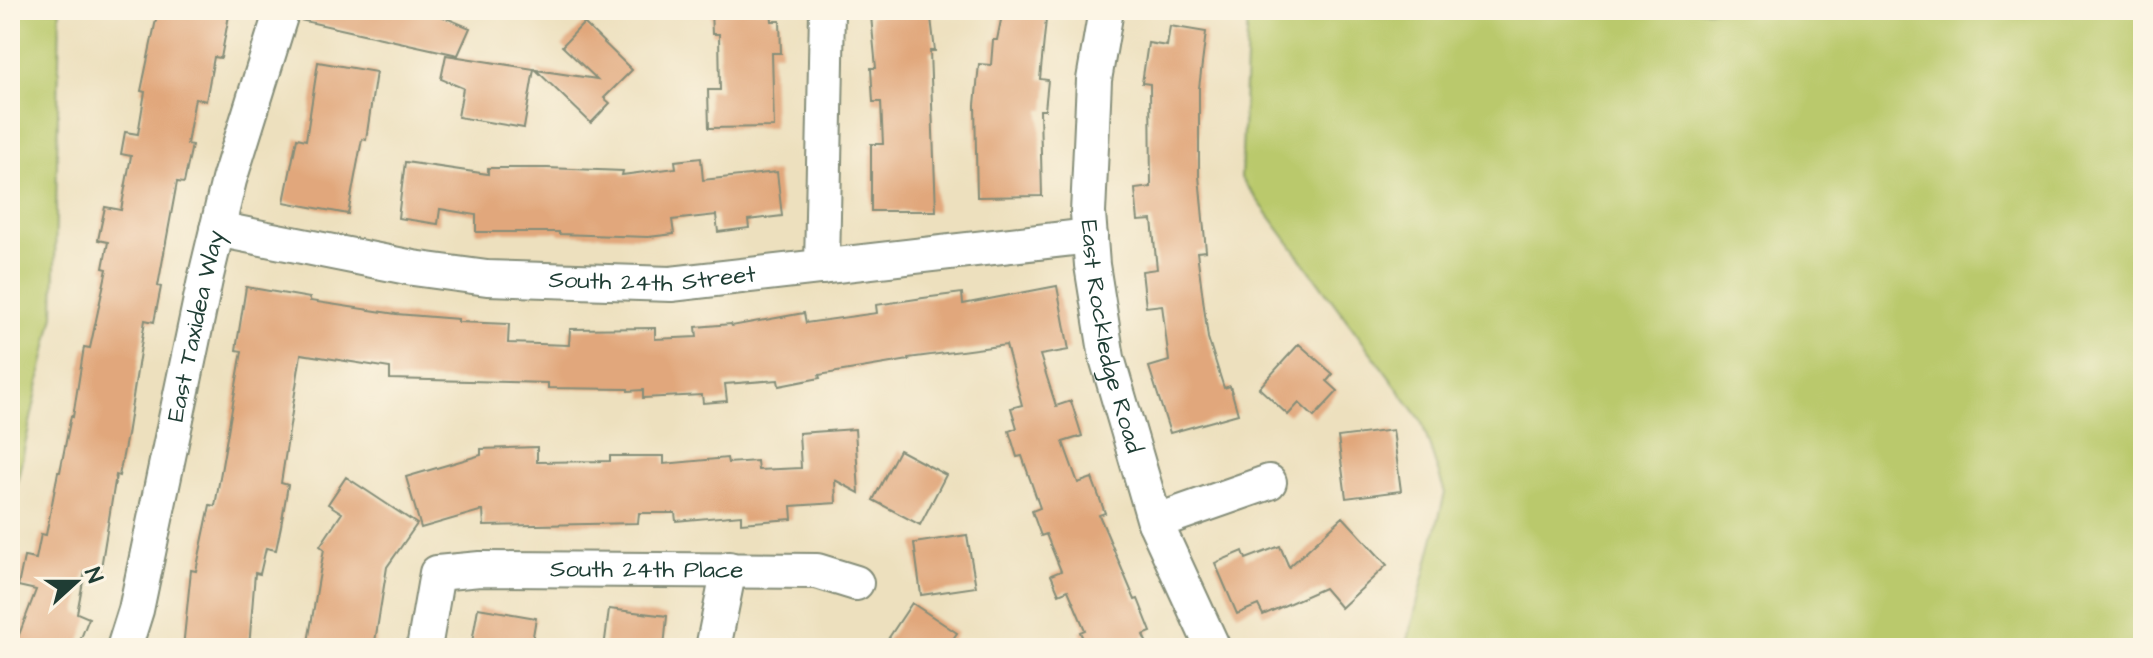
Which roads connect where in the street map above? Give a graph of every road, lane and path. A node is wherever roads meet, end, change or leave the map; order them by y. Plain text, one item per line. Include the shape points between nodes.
1 (282, 10) edge
2 (827, 10) edge
3 (1106, 10) edge
4 (217, 229) junction
5 (1090, 236) junction
6 (822, 267) junction
7 (1269, 482) dead end
8 (1155, 522) junction
9 (729, 569) junction
10 (856, 583) dead end
11 (124, 648) edge
12 (424, 648) edge
13 (713, 648) edge
14 (1213, 648) edge

1 - 4 street, East Taxidea Way
2 - 6 street
3 - 5 street, East Rockledge Road via 1094,80
4 - 6 street, South 24th Street via 487,278 671,284
4 - 11 street, East Taxidea Way
5 - 6 street, South 24th Street
5 - 8 street, East Rockledge Road via 1107,358
7 - 8 street
8 - 14 street, East Rockledge Road
9 - 10 street, South 24th Place via 817,571
9 - 12 street, South 24th Place via 437,573
9 - 13 street

